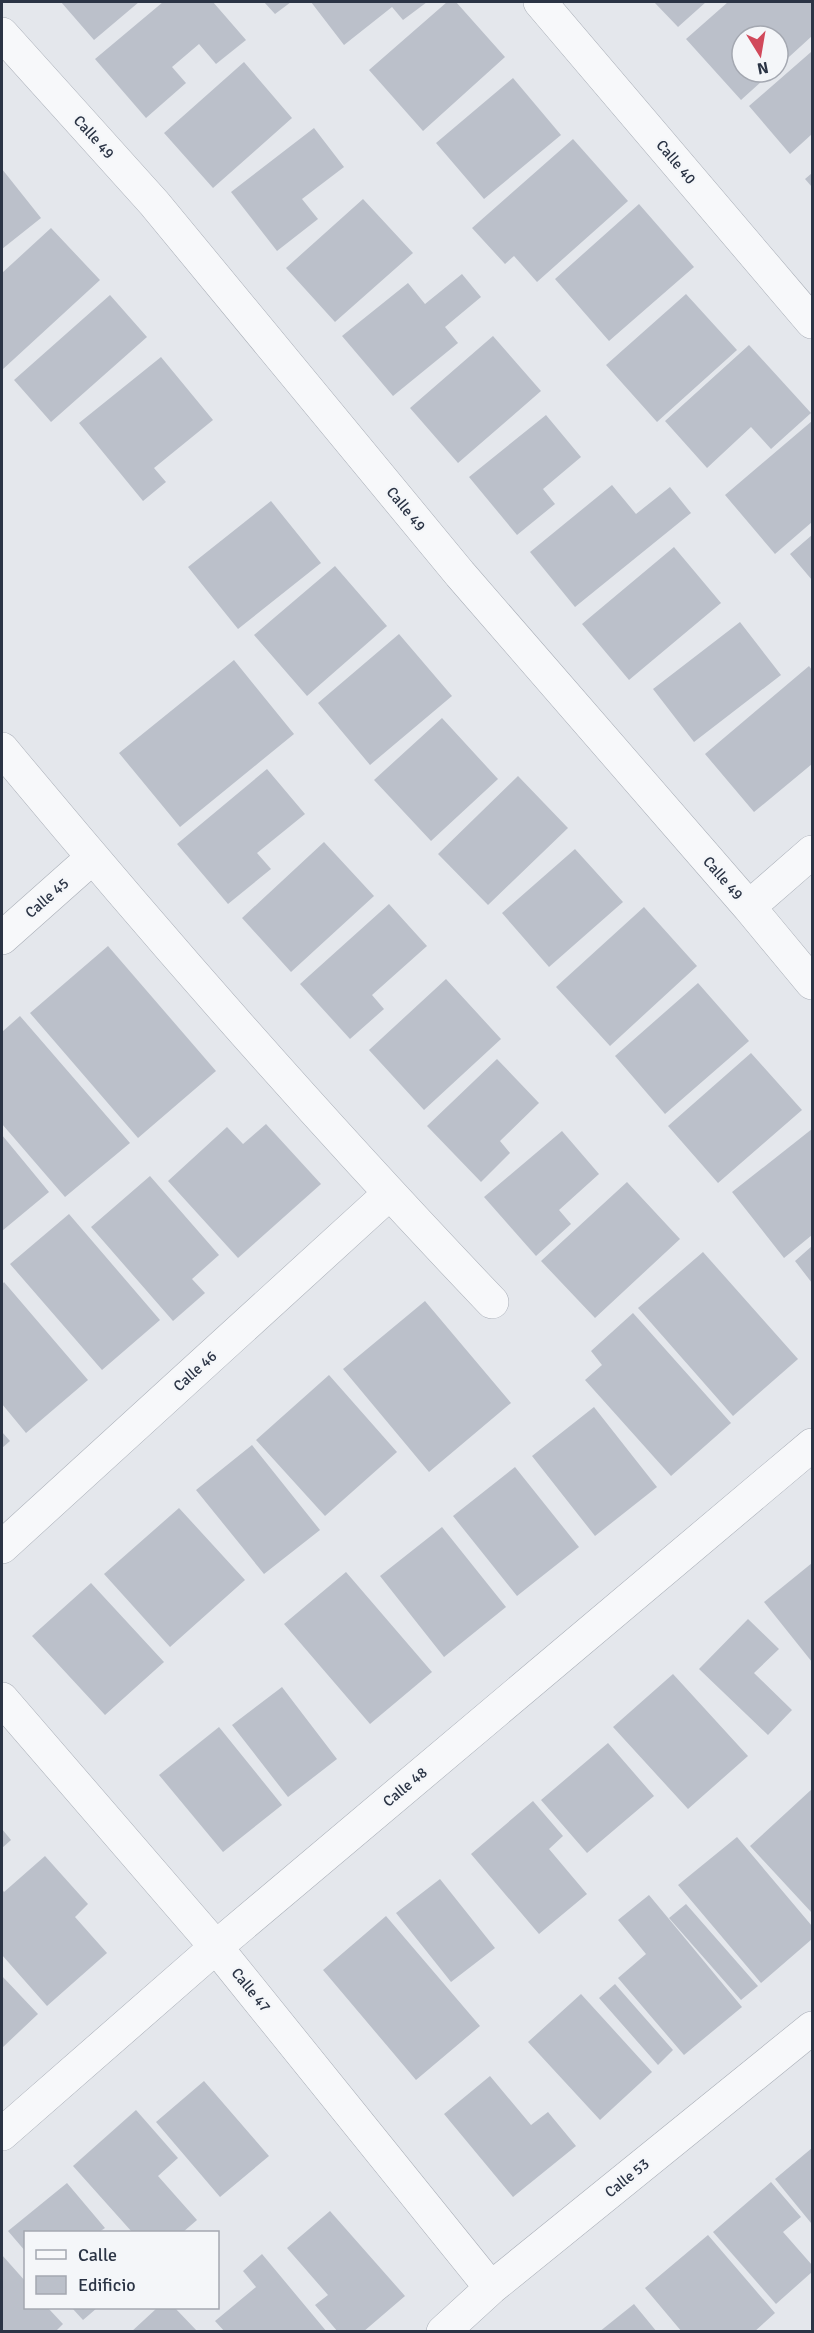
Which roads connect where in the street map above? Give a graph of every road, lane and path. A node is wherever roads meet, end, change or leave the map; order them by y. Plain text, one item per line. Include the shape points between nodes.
1 (540, 2) edge
2 (2, 34) edge
3 (813, 322) edge
4 (2, 749) edge
5 (813, 852) edge
6 (92, 858) junction
7 (749, 908) junction
8 (2, 938) edge
9 (813, 983) edge
10 (389, 1194) junction
11 (492, 1302) dead end
12 (813, 1445) edge
13 (2, 1547) edge
14 (2, 1699) edge
15 (216, 1947) junction
16 (813, 2028) edge
17 (2, 2134) edge
18 (491, 2288) junction
19 (443, 2331) edge

1 - 3 street, Calle 40
2 - 7 street, Calle 49 via 154,203 460,574
4 - 6 street
5 - 7 street
6 - 8 street, Calle 45
6 - 10 street
7 - 9 street, Calle 49
10 - 11 street
10 - 13 street, Calle 46
12 - 15 street, Calle 48
14 - 15 street, Calle 47
15 - 17 street, Calle 48
15 - 18 street, Calle 47
16 - 18 street, Calle 53
18 - 19 street, Calle 53

